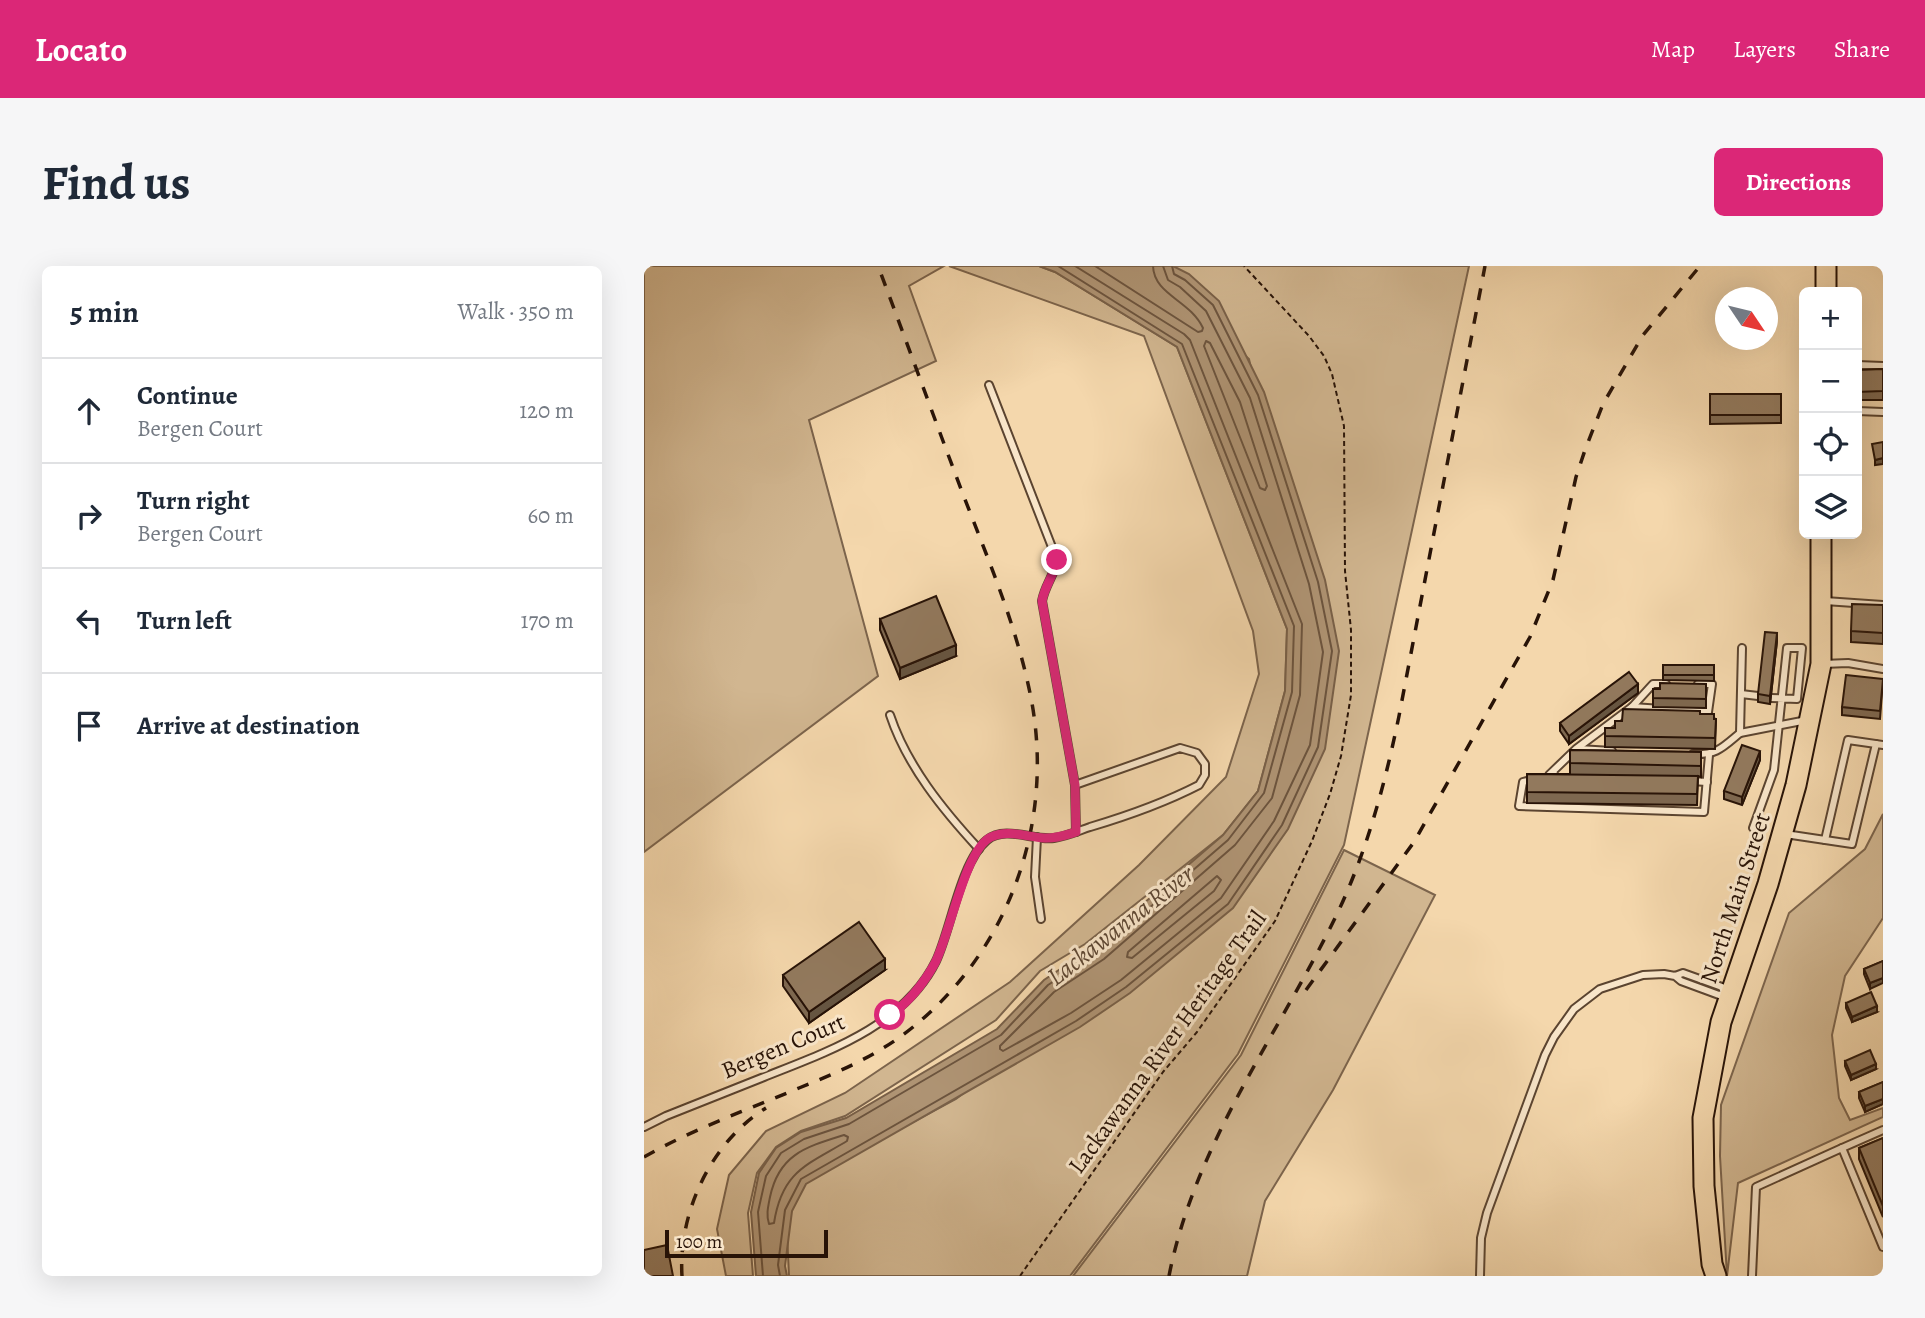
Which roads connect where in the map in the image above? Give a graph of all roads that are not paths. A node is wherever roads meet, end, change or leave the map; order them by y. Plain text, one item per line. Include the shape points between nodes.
1 (1826, 266) edge
2 (1826, 287) edge
3 (1862, 365) edge
4 (1883, 366) edge
5 (989, 385) dead end
6 (1862, 411) edge
7 (1883, 412) edge
8 (1821, 539) edge
9 (1820, 600) junction
10 (1883, 605) edge
11 (1742, 648) dead end
12 (1786, 662) junction
13 (1801, 662) junction
14 (1821, 664) junction
15 (1883, 669) edge
16 (1783, 679) junction
17 (1799, 681) junction
18 (1676, 684) edge
19 (1688, 684) edge
20 (1741, 694) junction
21 (1758, 696) edge
22 (1770, 698) edge
23 (1781, 699) junction
24 (1632, 706) junction
25 (890, 715) dead end
26 (1809, 719) junction
27 (1778, 725) junction
28 (1740, 733) junction
29 (1879, 744) edge
30 (1576, 749) junction
31 (1616, 751) edge
32 (1683, 754) edge
33 (1710, 755) junction
34 (1549, 775) junction
35 (1562, 775) edge
36 (1681, 780) edge
37 (1707, 782) junction
38 (1075, 785) junction
39 (1754, 828) dead end
40 (1076, 832) junction
41 (1783, 834) junction
42 (1037, 837) junction
43 (1825, 840) junction
44 (979, 849) junction
45 (1041, 919) dead end
46 (1727, 993) junction
47 (644, 1127) edge
48 (1883, 1130) edge
49 (1842, 1148) junction
50 (1883, 1247) edge
51 (1480, 1276) edge
52 (1716, 1276) edge
53 (1752, 1276) edge

1 - 2 main road
3 - 4 lane
5 - 38 lane via 1057,560 1042,601
6 - 7 lane
8 - 9 main road, North Main Street
9 - 10 lane
9 - 14 main road, North Main Street
11 - 20 lane
12 - 13 lane
12 - 13 lane via 1787,648 1802,648
12 - 16 lane
13 - 17 lane
14 - 15 lane
14 - 26 main road, North Main Street
16 - 17 lane
16 - 23 lane
17 - 23 lane via 1797,699
18 - 24 lane via 1653,684
19 - 24 lane via 1712,684 1708,712
20 - 21 lane
20 - 28 lane
22 - 23 lane
23 - 27 lane
24 - 30 lane
25 - 44 lane via 919,775
26 - 27 lane
26 - 41 main road, North Main Street
27 - 28 lane
27 - 39 lane via 1774,770
28 - 33 lane
29 - 43 lane via 1852,844
29 - 43 lane via 1848,740
30 - 31 lane
30 - 34 lane
32 - 33 lane
33 - 37 lane
34 - 35 lane
34 - 37 lane via 1523,782 1518,806 1704,811
36 - 37 lane
38 - 40 lane
38 - 40 lane via 1180,748 1197,753 1206,764 1199,785
40 - 42 lane
41 - 43 lane
41 - 46 main road, North Main Street
42 - 44 lane via 1003,834 991,837
42 - 45 lane via 1035,868
44 - 47 lane, Bergen Court via 935,962 900,1008 824,1053
46 - 51 lane via 1718,995 1675,976 1643,975 1600,989 1564,1020 1545,1055 1487,1213 1480,1238
46 - 52 main road, North Main Street via 1703,1118 1704,1186
48 - 49 lane
49 - 50 lane
49 - 53 lane via 1756,1187

